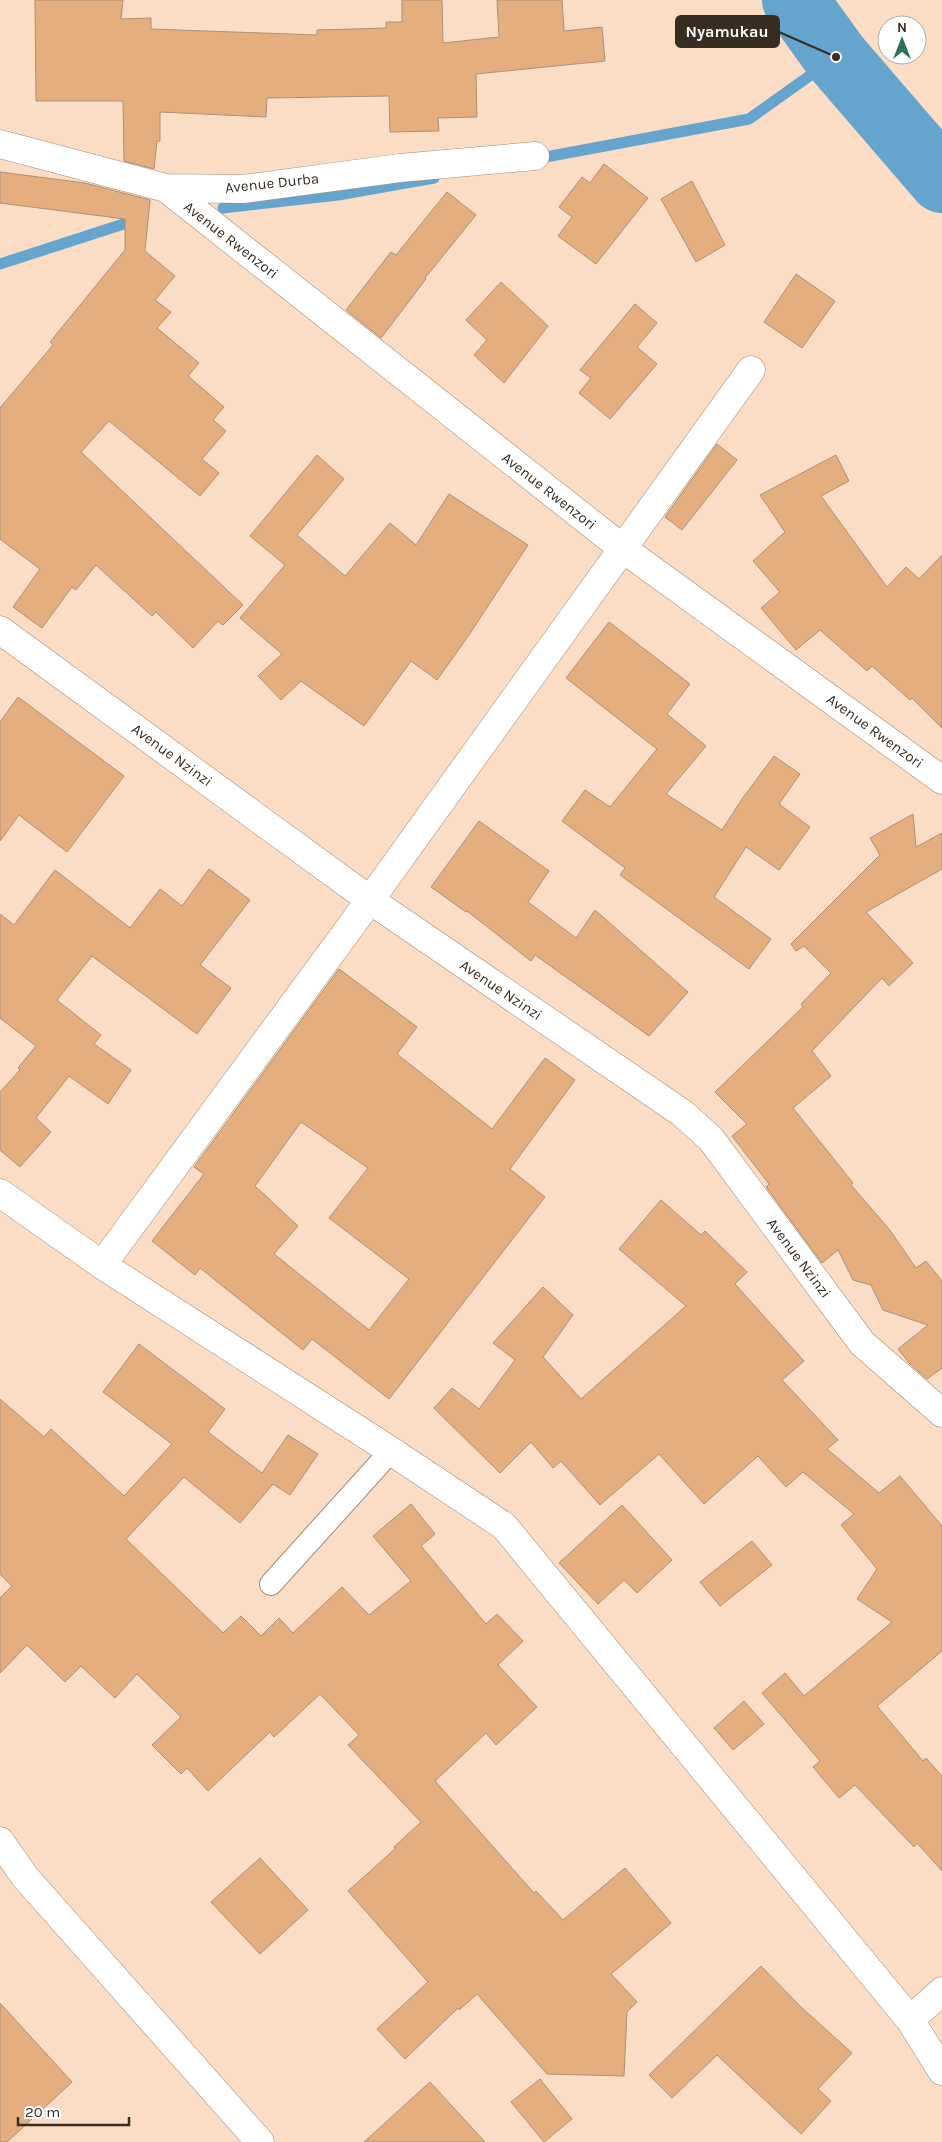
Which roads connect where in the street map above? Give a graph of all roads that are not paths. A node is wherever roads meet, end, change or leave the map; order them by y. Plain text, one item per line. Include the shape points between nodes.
1 (0, 144) edge
2 (535, 156) dead end
3 (166, 188) junction
4 (751, 370) dead end
5 (622, 548) junction
6 (0, 630) edge
7 (942, 780) edge
8 (370, 900) junction
9 (0, 1193) edge
10 (102, 1265) junction
11 (942, 1414) edge
12 (391, 1450) junction
13 (271, 1584) dead end
14 (0, 1841) edge
15 (942, 1991) edge
16 (910, 2020) junction
17 (942, 2071) edge
18 (260, 2142) edge

1 - 3 street, Avenue Durba
2 - 3 street, Avenue Durba via 400,168 243,189
3 - 5 street, Avenue Rwenzori
4 - 5 street
5 - 7 street, Avenue Rwenzori
5 - 8 street
6 - 8 street, Avenue Nzinzi
8 - 10 street
8 - 11 street, Avenue Nzinzi via 682,1113 710,1138 862,1343
9 - 10 street
10 - 12 street
12 - 13 lane
12 - 16 street via 504,1526
14 - 18 street via 25,1876
15 - 16 street
16 - 17 street

